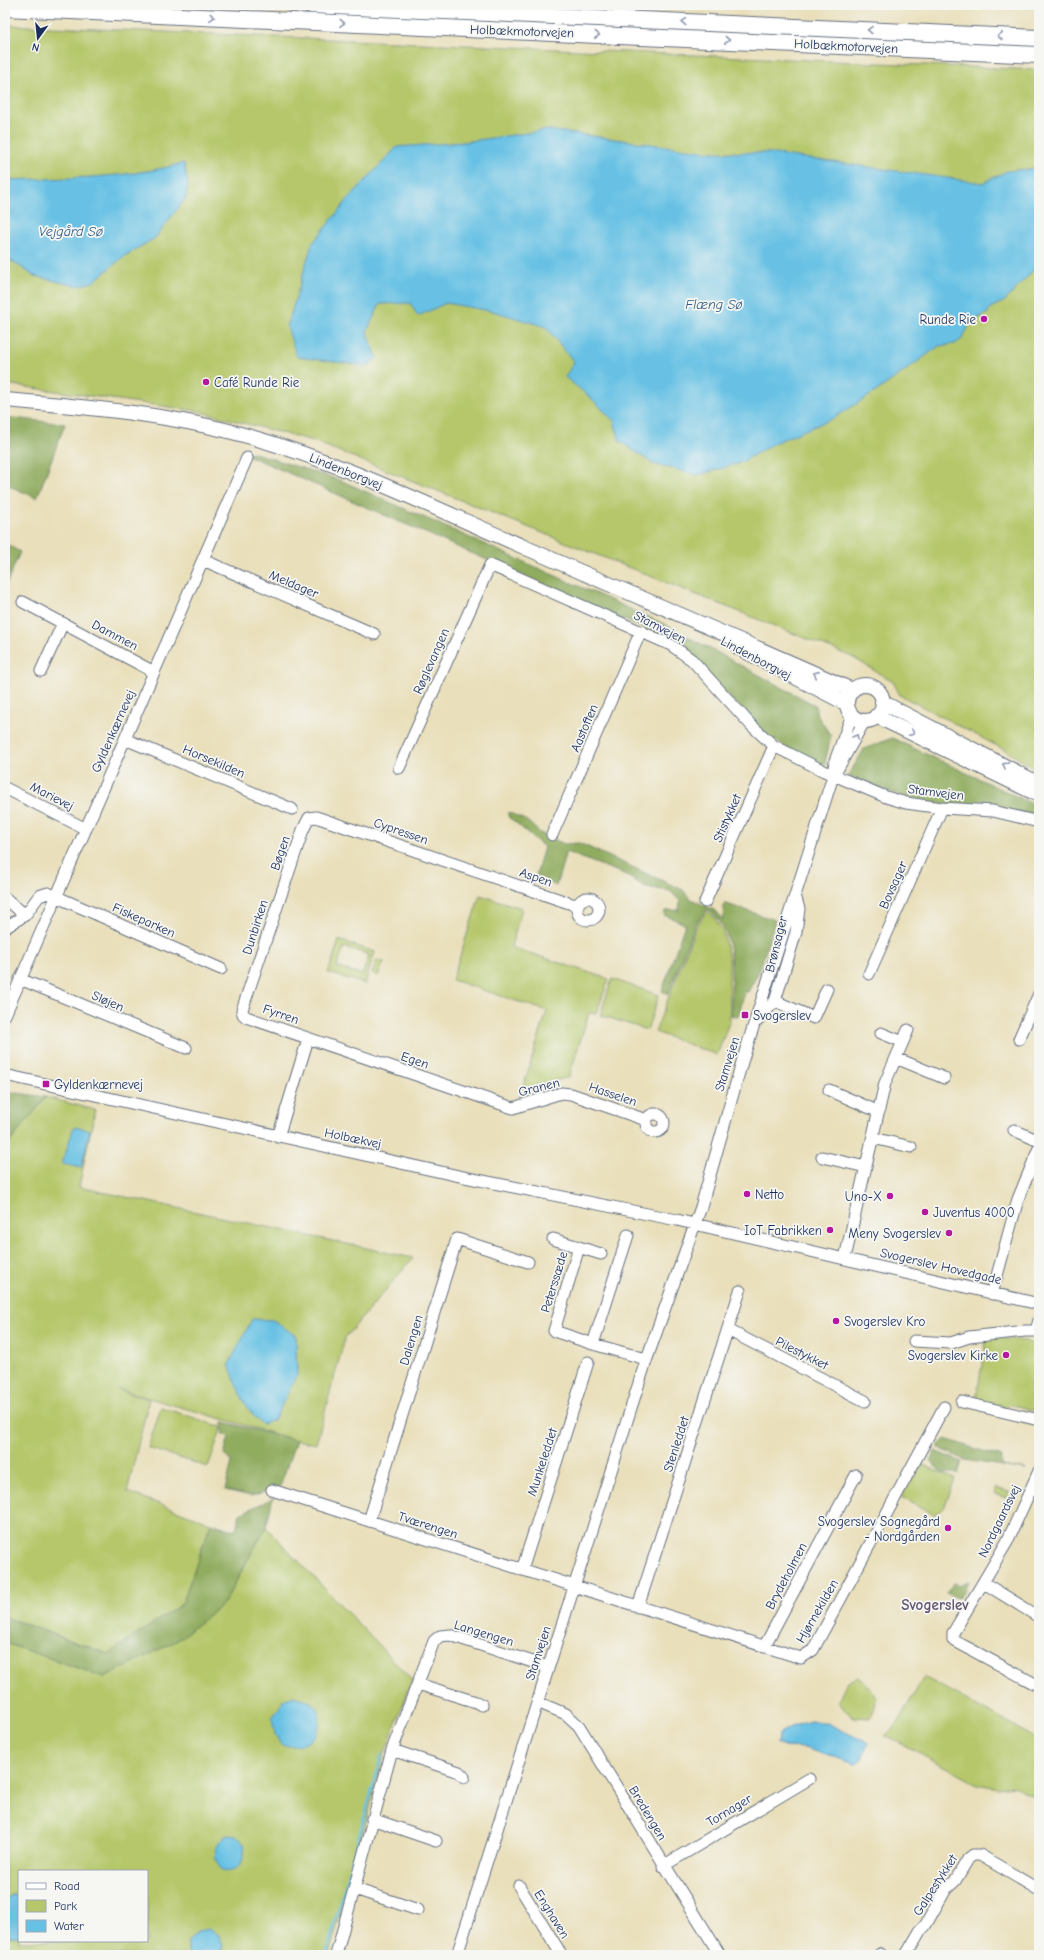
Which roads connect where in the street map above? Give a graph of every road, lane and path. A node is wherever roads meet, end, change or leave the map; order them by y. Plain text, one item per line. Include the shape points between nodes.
1 (311, 5) edge
2 (5, 8) edge
3 (1039, 38) edge
4 (1039, 55) edge
5 (5, 400) edge
6 (247, 458) dead end
7 (203, 560) junction
8 (490, 565) joint
9 (23, 602) dead end
10 (667, 610) junction
11 (63, 623) junction
12 (641, 631) junction
13 (374, 634) dead end
14 (41, 671) dead end
15 (154, 672) junction
16 (852, 690) junction
17 (882, 702) junction
18 (849, 710) junction
19 (871, 718) junction
20 (125, 739) junction
21 (774, 746) junction
22 (399, 768) dead end
23 (833, 776) junction
24 (1039, 784) edge
25 (5, 788) edge
26 (1039, 795) edge
27 (942, 808) junction
28 (292, 809) dead end
29 (309, 818) joint
30 (1039, 822) edge
31 (86, 829) junction
32 (552, 835) dead end
33 (484, 874) joint
34 (795, 894) junction
35 (56, 897) junction
36 (5, 898) edge
37 (280, 898) joint
38 (706, 902) dead end
39 (578, 906) dead end
40 (25, 915) junction
41 (5, 928) edge
42 (257, 966) joint
43 (221, 969) dead end
44 (869, 974) dead end
45 (20, 979) junction
46 (827, 988) dead end
47 (1039, 994) edge
48 (775, 1001) junction
49 (5, 1015) edge
50 (754, 1024) junction
51 (908, 1030) dead end
52 (881, 1033) dead end
53 (308, 1038) junction
54 (1019, 1039) dead end
55 (903, 1042) junction
56 (186, 1048) dead end
57 (896, 1058) junction
58 (5, 1075) edge
59 (944, 1078) dead end
60 (829, 1090) dead end
61 (572, 1094) joint
62 (513, 1108) joint
63 (879, 1112) junction
64 (646, 1120) dead end
65 (1014, 1130) dead end
66 (278, 1137) junction
67 (873, 1138) junction
68 (1039, 1140) edge
69 (911, 1147) dead end
70 (1039, 1148) edge
71 (822, 1157) dead end
72 (866, 1167) junction
73 (695, 1224) junction
74 (628, 1235) dead end
75 (553, 1239) dead end
76 (579, 1247) junction
77 (601, 1254) dead end
78 (845, 1258) junction
79 (528, 1262) dead end
80 (740, 1291) dead end
81 (992, 1294) junction
82 (1039, 1304) edge
83 (1039, 1320) edge
84 (728, 1330) junction
85 (914, 1341) dead end
86 (594, 1344) junction
87 (646, 1359) junction
88 (588, 1362) dead end
89 (864, 1401) dead end
90 (962, 1402) dead end
91 (944, 1407) dead end
92 (1039, 1420) edge
93 (1039, 1471) edge
94 (856, 1475) dead end
95 (272, 1490) dead end
96 (369, 1521) junction
97 (522, 1570) junction
98 (984, 1583) junction
99 (574, 1586) junction
100 (638, 1607) junction
101 (1039, 1617) edge
102 (764, 1647) junction
103 (548, 1667) junction
104 (418, 1684) junction
105 (1039, 1686) edge
106 (537, 1702) junction
107 (482, 1705) dead end
108 (392, 1750) junction
109 (464, 1777) dead end
110 (809, 1779) dead end
111 (372, 1818) junction
112 (436, 1841) dead end
113 (663, 1866) junction
114 (519, 1886) dead end
115 (355, 1889) junction
116 (1039, 1890) edge
117 (418, 1910) dead end
118 (336, 1955) edge
119 (457, 1955) edge
120 (559, 1955) edge
121 (720, 1955) edge
122 (879, 1955) edge
123 (882, 1955) edge
124 (906, 1955) edge

3 -> 1 highway, Holbækmotorvejen
2 -> 4 highway, Holbækmotorvejen
5 - 10 main road, Lindenborgvej via 115,410 175,419 265,441 369,479
6 - 7 street, Gyldenkærnevej
7 - 13 street, Meldager
7 - 15 street, Gyldenkærnevej
8 - 12 street, Stamvejen
8 - 22 street, Røglevangen
9 - 11 street, Dammen
16 -> 10 main road, Lindenborgvej via 740,639
10 - 18 main road, Lindenborgvej
11 - 14 street
11 - 15 street, Dammen
12 - 21 street, Stamvejen via 671,645 692,660 750,725
12 - 32 street, Aastoften
15 - 20 street, Gyldenkærnevej
16 - 17 main road via 860,685 869,685 880,693
16 - 18 main road via 847,699
17 - 19 main road via 881,710
24 -> 17 main road
18 - 19 main road via 858,719
18 - 23 street, Stamvejen
23 -> 19 street, Stamvejen
19 -> 26 main road
20 - 28 street, Horsekilden
20 - 31 street, Gyldenkærnevej
21 - 23 street, Stamvejen
21 - 38 street, Stistykket
23 - 27 street, Stamvejen via 906,803
23 - 34 street, Stamvejen
25 - 31 street, Marievej
27 - 30 street, Stamvejen via 993,811
27 - 44 street, Bovsager
29 - 33 street, Cypressen via 316,817
29 - 37 street, Bøgen
31 - 35 street, Gyldenkærnevej
33 - 39 street, Aspen
34 - 48 street, Brønsager via 798,909 796,932
34 - 50 street, Stamvejen
35 - 40 street via 48,893 39,896
35 - 43 street, Fiskeparken
35 - 45 street, Gyldenkærnevej
36 - 40 street
37 - 42 street, Dunbirken
40 - 41 street
42 - 53 street, Fyrren via 242,1010 243,1014
45 - 49 street, Gyldenkærnevej
45 - 56 street, Sløjen
46 - 48 street via 814,1018
47 - 54 street
48 - 50 street, Brønsager
50 - 73 street, Stamvejen
51 - 55 street
52 - 55 street
53 - 62 street, Egen
53 - 66 street, Fyrren
55 - 57 street
57 - 59 street
57 - 63 street via 885,1083
58 - 66 street, Holbækvej
60 - 63 street
61 - 62 street, Granen via 561,1093
61 - 64 street, Hasselen
63 - 67 street
65 - 68 street
66 - 73 street, Holbækvej
67 - 69 street
67 - 72 street
70 - 81 street via 1018,1199
71 - 72 street
72 - 78 street
73 - 78 street, Svogerslev Hovedgade
73 - 87 street, Stamvejen
74 - 86 street
75 - 76 street, Peterssæde
76 - 77 street, Peterssæde
76 - 86 street, Peterssæde via 554,1331
78 - 81 street, Svogerslev Hovedgade
79 - 96 street, Dalengen via 457,1239
80 - 84 street, Stenleddet
81 - 82 street, Svogerslev Hovedgade
83 - 85 street via 1036,1331 969,1337 951,1342
84 - 89 street, Pilestykket
84 - 100 street, Stenleddet
86 - 87 street
87 - 99 street, Stamvejen
88 - 97 street, Munkeleddet
90 - 92 street
91 - 102 street, Hjørnekilden via 813,1650 801,1658
93 - 98 street, Nordgaardsvej via 1007,1542
94 - 102 street, Brydeholmen
95 - 96 street, Tværengen
96 - 97 street, Tværengen
97 - 99 street, Tværengen
98 - 101 street
98 - 105 street, Nordgaardsvej via 953,1633 953,1640
99 - 100 street, Hjørnekilden
99 - 103 street, Stamvejen
100 - 102 street, Hjørnekilden
103 - 104 street, Langengen via 450,1635 440,1636 434,1641
103 - 106 street, Stamvejen
104 - 107 street
104 - 108 street, Langengen
106 - 113 street, Bredengen via 566,1714 579,1726
106 - 119 street, Stamvejen
108 - 109 street via 459,1772
108 - 111 street, Langengen
110 - 113 street, Tornager
111 - 112 street
111 - 115 street, Langengen
113 - 121 street, Bredengen
114 - 120 street, Enghaven via 561,1954
115 - 117 street
115 - 118 street, Langengen
116 - 124 street, Galpestykket via 980,1856 973,1855 955,1881 946,1889
122 - 123 street

